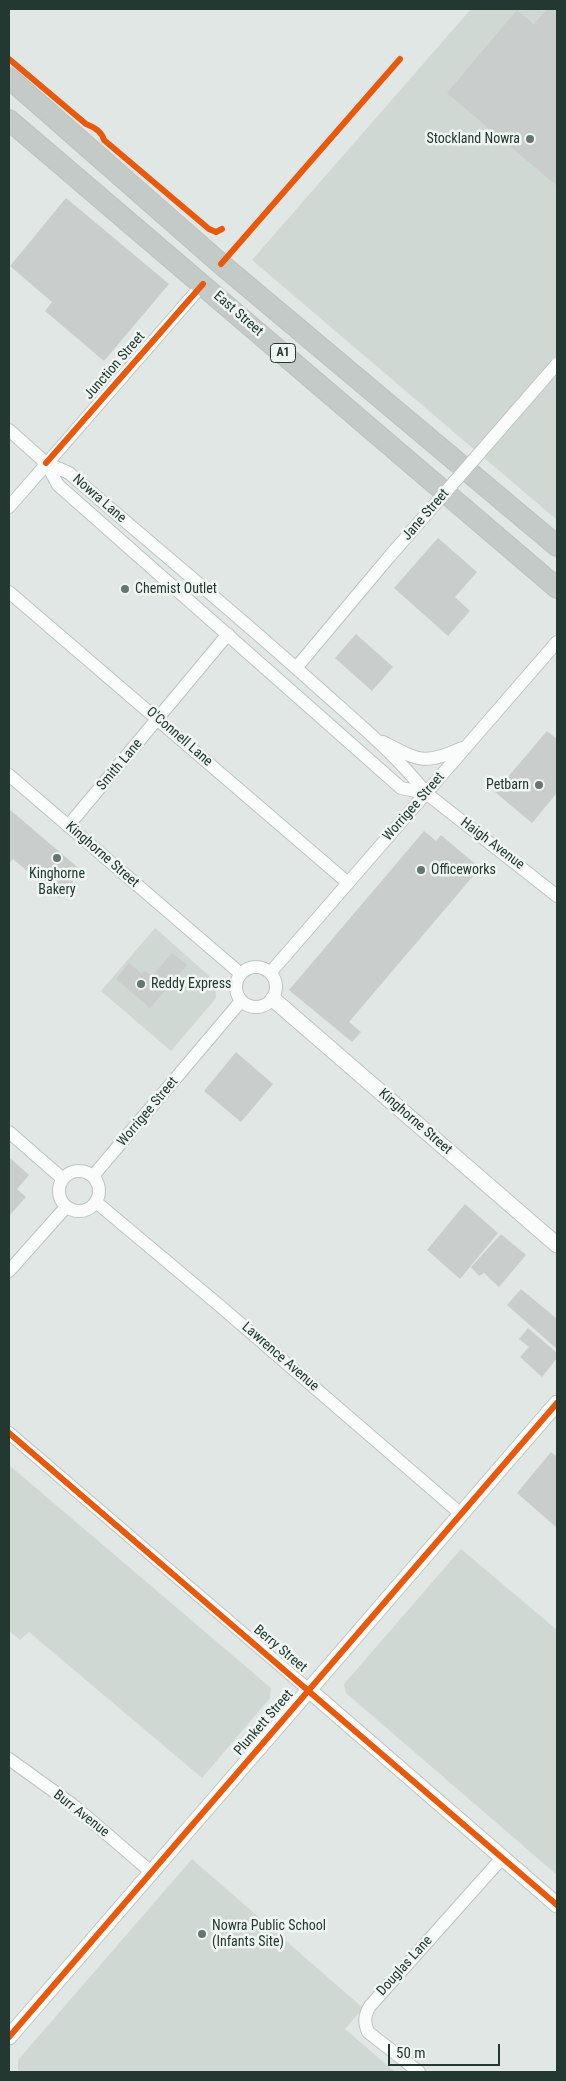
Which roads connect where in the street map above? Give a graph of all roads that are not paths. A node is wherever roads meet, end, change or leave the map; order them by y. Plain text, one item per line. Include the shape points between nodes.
1 (9, 78) edge
2 (9, 120) edge
3 (203, 284) junction
4 (557, 364) edge
5 (9, 430) edge
6 (46, 463) junction
7 (9, 507) edge
8 (557, 546) edge
9 (557, 588) edge
10 (9, 592) edge
11 (228, 634) junction
12 (557, 642) edge
13 (253, 656) junction
14 (296, 668) junction
15 (315, 712) junction
16 (158, 719) junction
17 (370, 734) junction
18 (468, 745) junction
19 (9, 774) edge
20 (426, 794) junction
21 (68, 826) junction
22 (348, 883) junction
23 (557, 896) edge
24 (270, 972) junction
25 (241, 974) junction
26 (273, 999) junction
27 (241, 1002) junction
28 (9, 1132) edge
29 (93, 1176) junction
30 (63, 1179) junction
31 (96, 1202) junction
32 (66, 1207) junction
33 (557, 1245) edge
34 (9, 1271) edge
35 (557, 1403) edge
36 (9, 1433) edge
37 (461, 1514) junction
38 (309, 1690) junction
39 (9, 1759) edge
40 (502, 1858) junction
41 (151, 1872) junction
42 (557, 1905) edge
43 (9, 2037) edge
44 (419, 2072) edge

1 - 8 highway, East Street / A1 via 221,264
2 - 3 highway, East Street / A1
3 - 6 street, Junction Street
3 - 9 highway, East Street / A1
4 - 14 street, Jane Street, bridge
5 - 6 street
6 - 7 street, Junction Street
6 - 11 street, Nowra Lane via 58,485
6 - 14 street, Nowra Lane via 69,473
10 - 16 street, O'Connell Lane
11 - 13 street, Nowra Lane
11 - 16 street, Smith Lane
12 - 18 street, Worrigee Street
13 - 14 street, Nowra Lane
13 - 15 street, Nowra Lane
14 - 15 street, Nowra Lane
14 - 17 street, Nowra Lane
15 - 20 street, Nowra Lane via 401,788
16 - 21 street, Smith Lane
16 - 22 street, O'Connell Lane
17 - 18 street, Nowra Lane via 420,759 443,757
17 - 20 street, Nowra Lane
18 - 20 street, Worrigee Street
19 - 21 street, Kinghorne Street
20 - 22 street, Worrigee Street
20 - 23 street, Haigh Avenue
21 - 25 street, Kinghorne Street
22 - 24 street, Worrigee Street
24 - 25 street via 256,967
24 - 26 street via 277,988
25 - 27 street via 236,991
26 - 27 street via 258,1008
26 - 33 street, Kinghorne Street
27 - 29 street, Worrigee Street
28 - 30 street
29 - 30 street via 78,1171
29 - 31 street via 100,1192
30 - 32 street via 59,1190
31 - 32 street via 86,1211
31 - 37 street, Lawrence Avenue
32 - 34 street
35 - 37 street, Plunkett Street
36 - 38 street, Berry Street
37 - 38 street, Plunkett Street
38 - 40 street, Berry Street
38 - 41 street, Plunkett Street
39 - 41 street, Burr Avenue via 73,1805
40 - 42 street, Berry Street
40 - 44 street, Douglas Lane via 365,2014 368,2032
41 - 43 street, Plunkett Street

